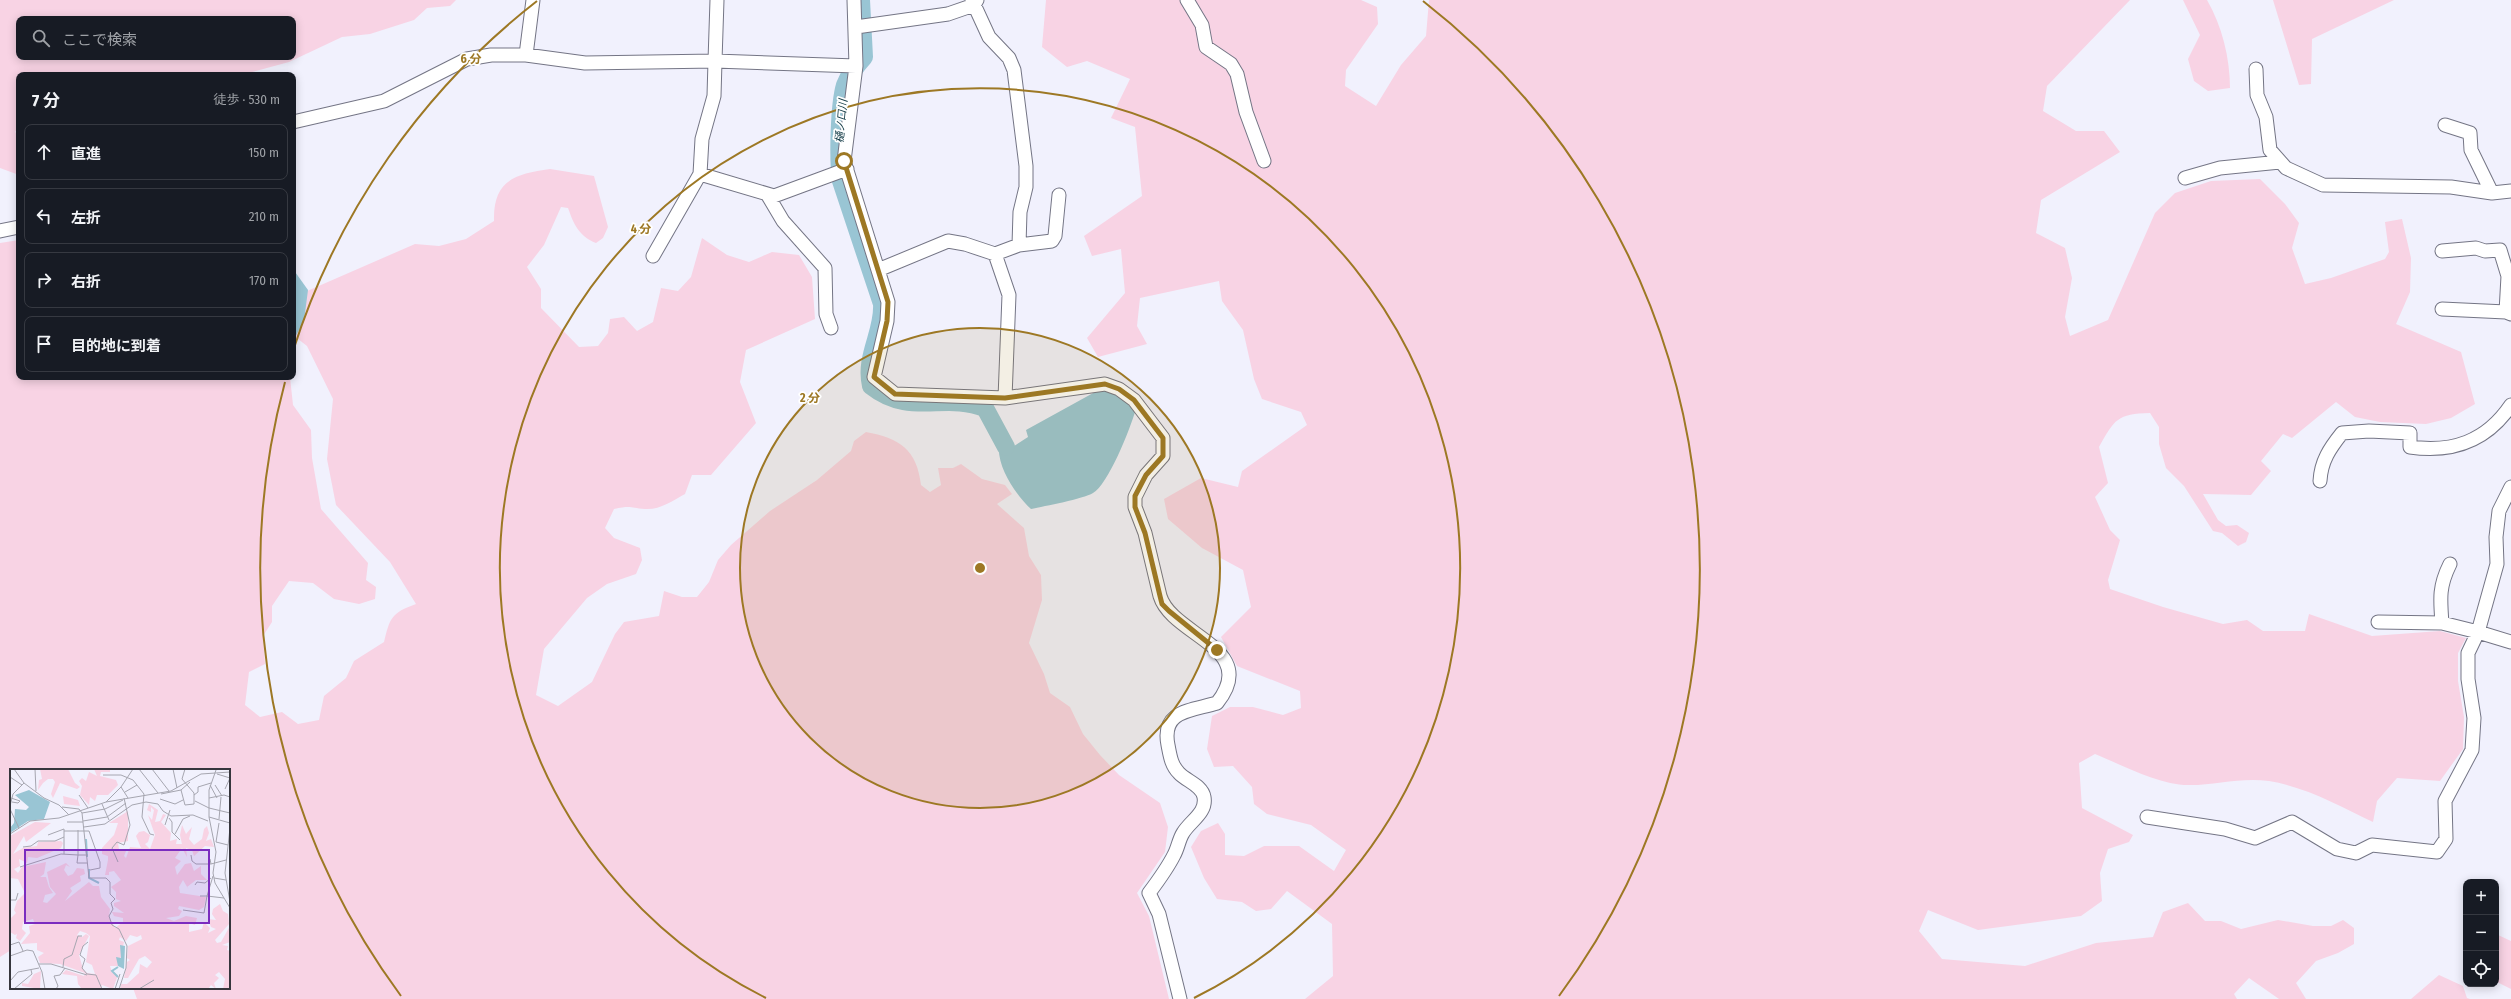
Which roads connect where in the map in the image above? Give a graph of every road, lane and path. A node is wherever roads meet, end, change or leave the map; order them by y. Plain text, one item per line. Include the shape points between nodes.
1 (533, 0) edge
2 (717, 0) edge
3 (854, 0) edge
4 (1187, 0) edge
5 (974, 2) edge
6 (856, 28) junction
7 (526, 55) junction
8 (715, 61) junction
9 (856, 66) junction
10 (2256, 69) dead end
11 (296, 121) edge
12 (2444, 125) dead end
13 (1264, 161) dead end
14 (2280, 162) junction
15 (846, 169) junction
16 (700, 174) junction
17 (2185, 178) dead end
18 (2511, 191) edge
19 (2492, 193) junction
20 (767, 194) junction
21 (1058, 195) dead end
22 (16, 228) edge
23 (0, 231) edge
24 (1019, 245) junction
25 (2442, 251) dead end
26 (995, 254) junction
27 (654, 256) dead end
28 (878, 270) junction
29 (2442, 309) dead end
30 (2508, 313) edge
31 (831, 328) dead end
32 (1005, 398) junction
33 (2511, 405) edge
34 (2320, 480) dead end
35 (2511, 487) edge
36 (2450, 564) dead end
37 (2378, 622) dead end
38 (2442, 623) junction
39 (2478, 632) junction
40 (2511, 642) edge
41 (2147, 817) dead end
42 (1180, 999) edge

1 - 7 street
2 - 8 street
3 - 6 street
4 - 13 street via 1202,25 1206,47 1231,64 1237,74 1246,112
5 - 6 street via 948,14
5 - 24 street via 989,37 1009,58 1014,70 1026,166
6 - 9 street
7 - 8 street via 585,63
7 - 11 street via 491,55 467,59 384,101
8 - 9 street
8 - 16 street via 714,96 702,139
9 - 15 street via 844,161
10 - 14 street via 2257,95 2266,117 2270,150
12 - 19 street via 2470,133 2471,150
14 - 17 street via 2220,168
14 - 19 street via 2286,168 2324,185 2451,187
15 - 20 street via 774,196
15 - 28 street
16 - 20 street
16 - 27 street
18 - 19 street
20 - 31 street via 783,221 825,268 826,314
21 - 24 street via 1056,236 1052,241
22 - 23 street
24 - 26 street
25 - 30 street via 2476,248 2485,251 2500,250 2508,276
26 - 28 street via 948,241
26 - 32 street via 1009,295
28 - 32 street via 888,302 887,321 874,377 881,385 895,394 912,396 960,395
29 - 30 street
32 - 42 street via 1105,384 1119,389 1134,400 1163,438 1163,456 1146,475 1135,496 1135,507 1162,604 1217,650 1226,661 1229,672 1228,684 1217,703 1176,715 1167,727 1172,764 1179,773 1199,788 1204,796 1204,805 1200,813 1183,833 1175,854 1149,893 1159,914
33 - 34 street via 2491,428 2470,442 2452,448 2410,447 2410,433 2342,433 2321,466
35 - 39 street via 2500,512 2496,537 2497,564
36 - 38 street via 2442,582
37 - 38 street
38 - 39 street
39 - 40 street
39 - 41 street via 2468,653 2468,679 2474,718 2472,750 2445,801 2446,839 2437,852 2372,845 2356,853 2337,850 2292,822 2254,838 2225,829

